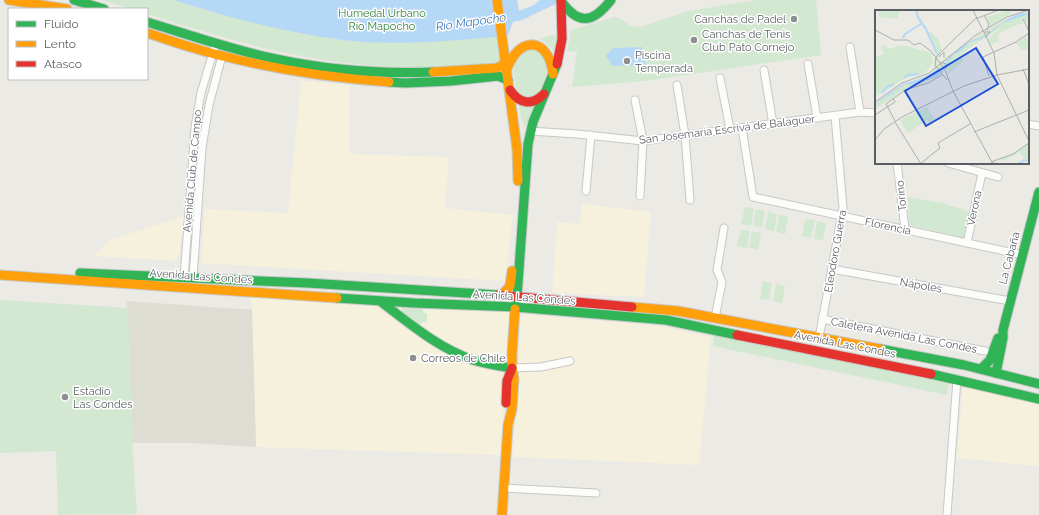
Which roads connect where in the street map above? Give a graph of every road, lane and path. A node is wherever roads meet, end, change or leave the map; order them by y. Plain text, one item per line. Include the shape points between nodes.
1 (9, 0) edge
2 (74, 0) edge
3 (497, 0) edge
4 (611, 0) edge
5 (561, 1) edge
6 (62, 8) edge
7 (101, 8) edge
8 (148, 22) edge
9 (148, 33) edge
10 (215, 43) junction
11 (850, 48) dead end
12 (213, 53) junction
13 (222, 56) junction
14 (505, 60) junction
15 (808, 64) dead end
16 (764, 70) dead end
17 (553, 76) junction
18 (720, 78) dead end
19 (508, 79) junction
20 (677, 85) dead end
21 (201, 93) junction
22 (545, 93) junction
23 (211, 95) junction
24 (635, 100) dead end
25 (860, 112) junction
26 (875, 113) edge
27 (835, 116) junction
28 (817, 118) junction
29 (513, 120) junction
30 (773, 124) junction
31 (1029, 124) edge
32 (1039, 126) edge
33 (742, 128) junction
34 (730, 129) junction
35 (530, 131) junction
36 (592, 135) junction
37 (685, 135) junction
38 (642, 141) junction
39 (193, 148) junction
40 (202, 148) junction
41 (897, 164) edge
42 (951, 164) edge
43 (982, 173) junction
44 (998, 177) dead end
45 (586, 191) dead end
46 (1039, 192) edge
47 (640, 196) dead end
48 (690, 200) dead end
49 (188, 215) junction
50 (198, 215) junction
51 (842, 216) junction
52 (724, 228) dead end
53 (905, 229) junction
54 (967, 243) junction
55 (1022, 255) junction
56 (0, 268) edge
57 (832, 269) junction
58 (0, 275) edge
59 (189, 278) junction
60 (336, 285) junction
61 (502, 295) junction
62 (322, 296) junction
63 (517, 297) junction
64 (380, 301) junction
65 (1010, 301) junction
66 (515, 307) junction
67 (715, 318) junction
68 (822, 319) junction
69 (1003, 330) junction
70 (799, 334) junction
71 (819, 338) junction
72 (783, 344) junction
73 (985, 351) dead end
74 (570, 361) dead end
75 (512, 368) junction
76 (981, 369) junction
77 (996, 373) junction
78 (958, 379) junction
79 (971, 382) junction
80 (1039, 384) edge
81 (1039, 399) edge
82 (504, 488) junction
83 (596, 493) dead end
84 (502, 515) edge
85 (947, 515) edge

1 - 6 main road
2 - 7 main road
3 - 14 main road
4 - 5 main road via 598,14 583,20 570,14
5 - 17 main road via 560,51
8 - 10 main road
9 - 12 main road
10 - 12 street, Avenida Club de Campo
10 - 14 main road via 294,63 360,71 411,73 495,69
11 - 25 street
12 - 13 main road
12 - 21 street, Avenida Club de Campo
13 - 19 main road via 297,72 364,80 428,82 498,76
13 - 23 street, Avenida Club de Campo
14 - 19 main road
15 - 28 street
16 - 30 street
17 - 19 main road via 552,62 541,48 533,44 525,45 512,57
17 - 22 main road
18 - 34 street
19 - 22 main road via 514,96 522,102 537,100
19 - 29 main road
20 - 37 street
21 - 23 street
21 - 39 street, Avenida Club de Campo
22 - 35 main road
23 - 40 street, Avenida Club de Campo
24 - 38 street
25 - 26 street, San Josemaría Escrivá de Balaguer
25 - 27 street, San Josemaría Escrivá de Balaguer
27 - 28 street, San Josemaría Escrivá de Balaguer
27 - 51 street, Eleodoro Guerra
28 - 30 street, San Josemaría Escrivá de Balaguer
29 - 35 main road via 519,127
29 - 61 main road via 518,184 512,280
30 - 33 street, San Josemaría Escrivá de Balaguer
31 - 32 street
33 - 34 street, San Josemaría Escrivá de Balaguer
33 - 51 street, Florencia via 753,197
34 - 37 street, San Josemaría Escrivá de Balaguer
35 - 36 street, San Josemaría Escrivá de Balaguer
35 - 63 main road via 525,164
36 - 38 street, San Josemaría Escrivá de Balaguer
36 - 45 street
37 - 38 street, San Josemaría Escrivá de Balaguer
37 - 48 street
38 - 47 street
39 - 40 street
39 - 49 street, Avenida Club de Campo
40 - 50 street, Avenida Club de Campo
41 - 53 street, Torino
42 - 43 street
43 - 44 street
43 - 54 street, Verona
46 - 55 main road, La Cabaña
49 - 50 street
49 - 59 street, Avenida Club de Campo
50 - 59 street, Avenida Club de Campo
51 - 53 street, Florencia
51 - 57 street, Eleodoro Guerra
52 - 67 street via 717,270 722,282
53 - 54 street, Florencia
54 - 55 street, Florencia
55 - 65 main road, La Cabaña
56 - 59 main road, Avenida Las Condes
57 - 65 street, Nápoles
57 - 68 street, Eleodoro Guerra
58 - 62 main road, Avenida Las Condes
59 - 60 main road, Avenida Las Condes
60 - 61 main road, Avenida Las Condes
60 - 62 main road via 326,290
61 - 63 main road, Avenida Las Condes
62 - 64 main road, Avenida Las Condes
63 - 66 main road
63 - 67 main road, Avenida Las Condes via 672,310
64 - 66 main road, Avenida Las Condes
64 - 75 main road via 445,348 478,362
65 - 69 main road, La Cabaña
66 - 72 main road, Avenida Las Condes via 666,320
66 - 75 main road
67 - 70 main road, Avenida Las Condes
68 - 71 street, Eleodoro Guerra
68 - 73 street, Caletera Avenida Las Condes
69 - 76 main road, La Cabaña via 998,336 990,360
69 - 77 main road, La Cabaña
70 - 71 main road, Avenida Las Condes
70 - 72 main road via 789,336
71 - 76 main road, Avenida Las Condes
72 - 78 main road, Avenida Las Condes
74 - 75 street via 541,367
75 - 82 main road via 507,381 508,426
76 - 77 main road, Avenida Las Condes
77 - 79 main road via 987,381
77 - 80 main road, Avenida Las Condes
78 - 79 main road, Avenida Las Condes
78 - 85 street
79 - 81 main road, Avenida Las Condes
82 - 83 street
82 - 84 main road

